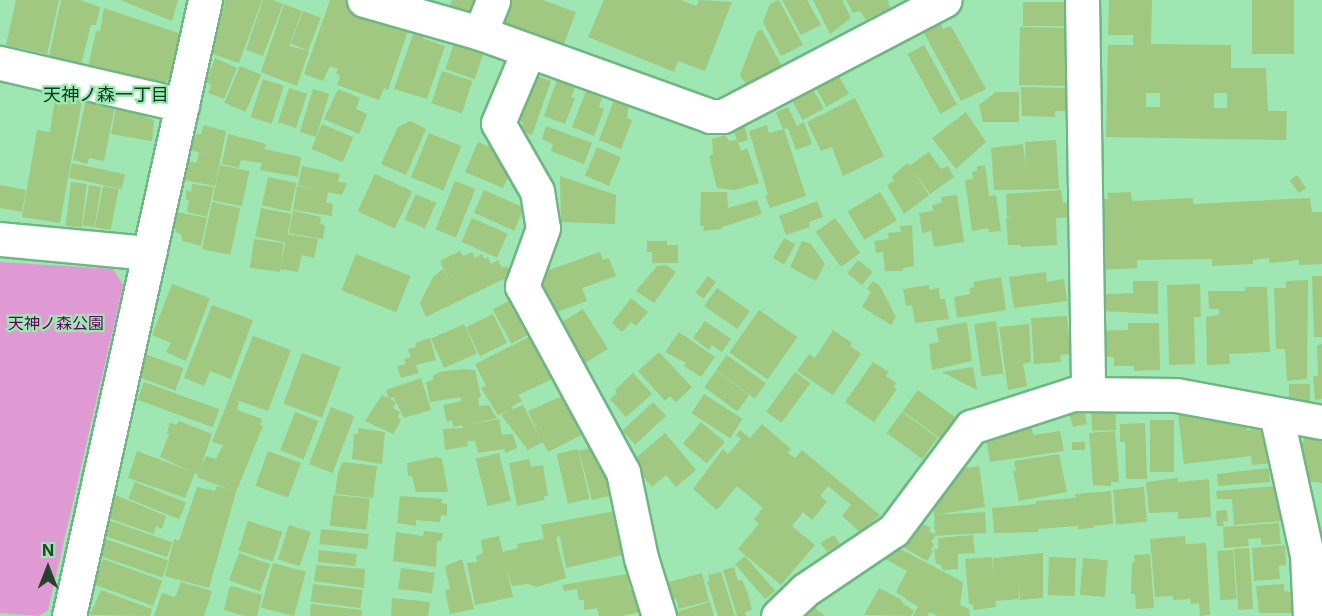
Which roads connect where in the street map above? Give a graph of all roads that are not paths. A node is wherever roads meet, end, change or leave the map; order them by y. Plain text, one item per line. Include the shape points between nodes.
1 (205, 0) edge
2 (364, 0) edge
3 (493, 0) edge
4 (945, 0) edge
5 (1082, 0) edge
6 (480, 33) junction
7 (528, 52) junction
8 (0, 63) edge
9 (182, 105) junction
10 (0, 239) edge
11 (149, 253) junction
12 (1088, 394) junction
13 (1276, 414) junction
14 (1322, 422) edge
15 (69, 616) edge
16 (659, 616) edge
17 (777, 616) edge
18 (1310, 616) edge

1 - 9 street
2 - 6 street
3 - 6 street
4 - 7 street via 723,116 710,116
5 - 12 street
6 - 7 street
7 - 16 street via 498,123 537,191 543,228 522,286 623,472 641,558
8 - 9 street
9 - 11 street
10 - 11 street
11 - 15 street
12 - 13 street via 1176,395
12 - 17 street via 1073,394 971,427 894,530 805,590
13 - 14 street
13 - 18 street via 1307,555

